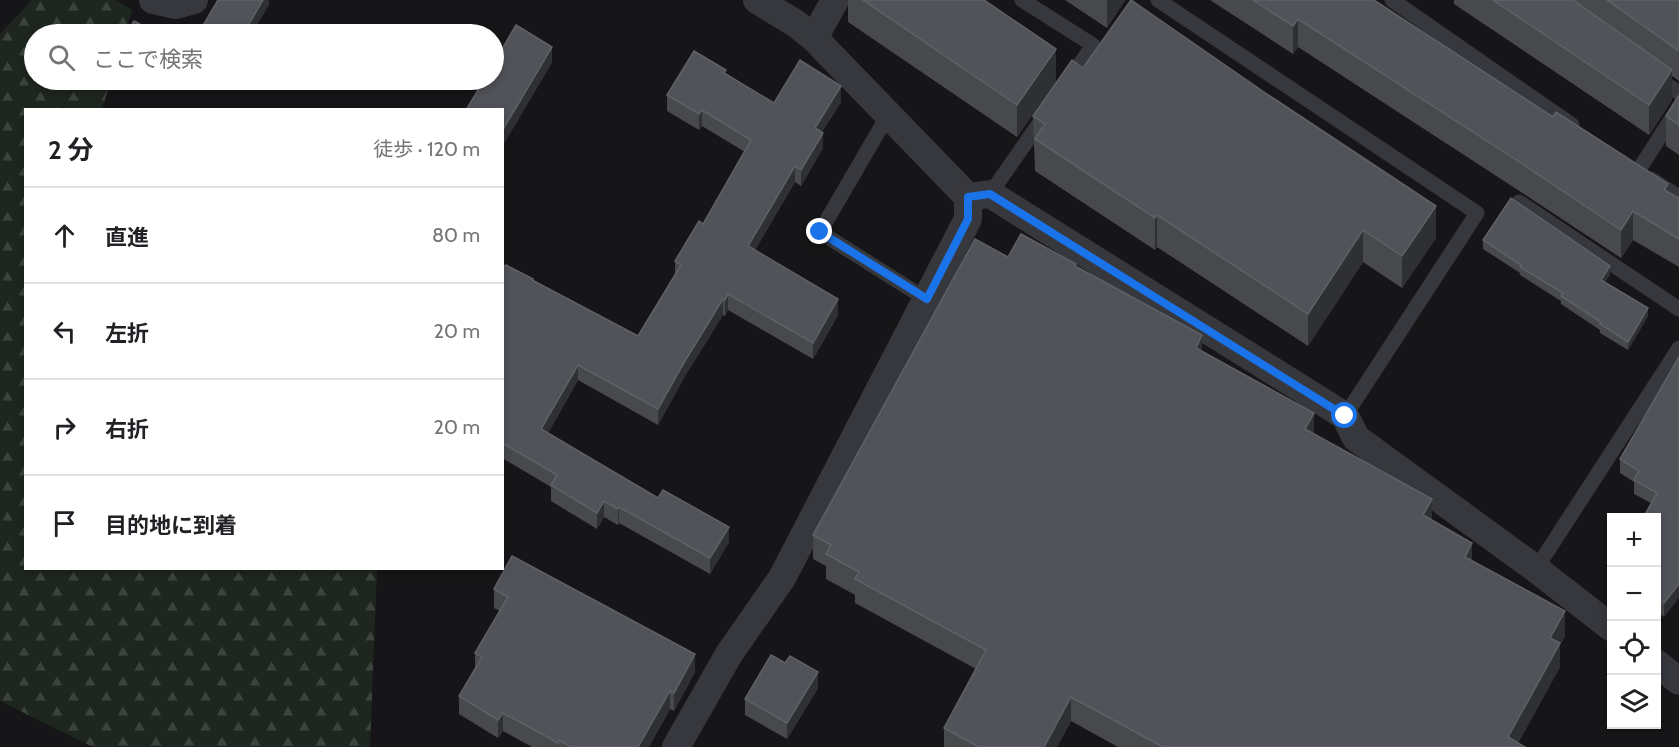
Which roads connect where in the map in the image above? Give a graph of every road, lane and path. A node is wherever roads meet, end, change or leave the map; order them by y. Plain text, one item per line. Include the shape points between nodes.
1 (153, 0) edge
2 (194, 0) edge
3 (757, 0) edge
4 (835, 0) edge
5 (1022, 0) edge
6 (1158, 0) edge
7 (1392, 0) edge
8 (814, 39) junction
9 (1641, 66) edge
10 (1679, 93) edge
11 (1679, 107) edge
12 (888, 115) junction
13 (1589, 137) edge
14 (979, 196) junction
15 (1679, 197) edge
16 (1519, 202) edge
17 (927, 299) junction
18 (1679, 309) edge
19 (1679, 348) edge
20 (1345, 416) junction
21 (1536, 569) junction
22 (1607, 625) edge
23 (1661, 667) edge
24 (1679, 681) edge
25 (676, 747) edge

1 - 2 street via 176,5
3 - 8 street
4 - 8 street
5 - 14 lane via 1093,45
6 - 20 lane via 1477,213
7 - 13 lane
8 - 12 street
9 - 10 lane
11 - 15 lane via 1633,167
12 - 14 street
12 - 17 lane via 820,232
14 - 17 street
14 - 20 street
16 - 18 lane
17 - 25 street via 782,578 729,654
19 - 21 lane
20 - 21 street via 1356,438
21 - 22 street
23 - 24 street

